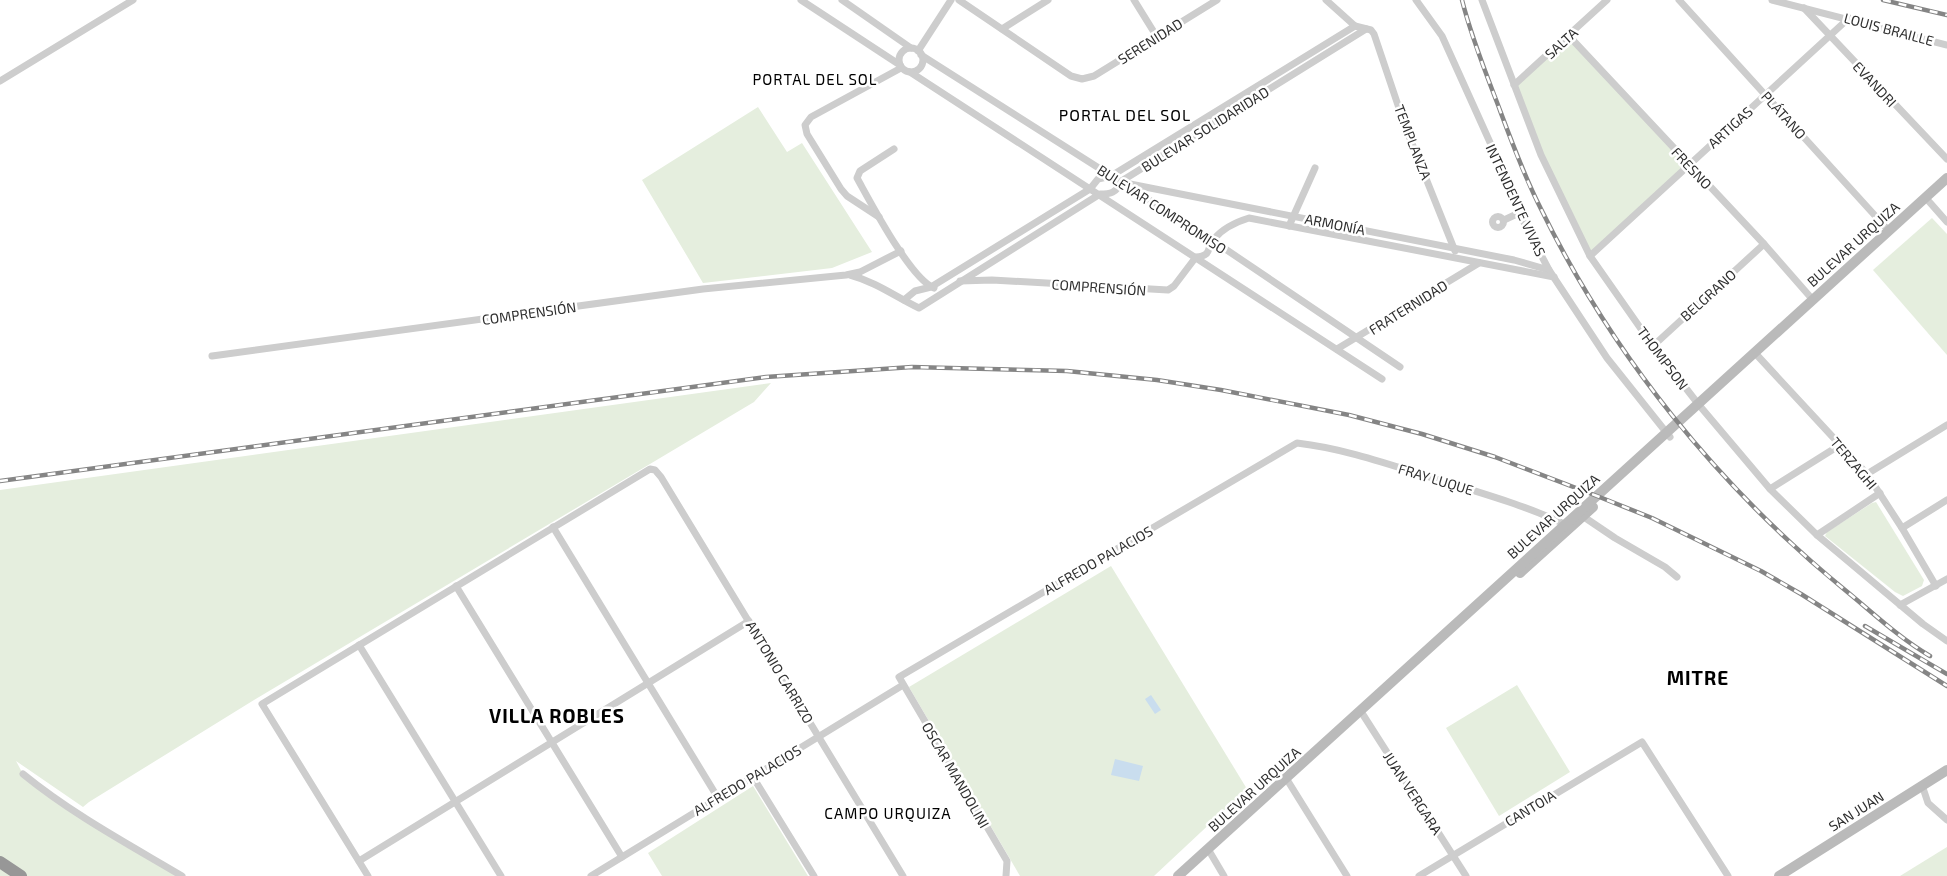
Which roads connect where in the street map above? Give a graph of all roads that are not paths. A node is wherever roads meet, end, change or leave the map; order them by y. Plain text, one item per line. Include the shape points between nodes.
1 (133, 0) edge
2 (801, 0) edge
3 (842, 0) edge
4 (951, 0) edge
5 (959, 0) edge
6 (1048, 0) edge
7 (1134, 0) edge
8 (1218, 0) edge
9 (1326, 0) edge
10 (1416, 0) edge
11 (1482, 0) edge
12 (1607, 0) edge
13 (1680, 0) edge
14 (1772, 0) edge
15 (1804, 8) junction
16 (1849, 18) junction
17 (1355, 26) junction
18 (1002, 29) junction
19 (1366, 29) junction
20 (1569, 36) junction
21 (1830, 36) junction
22 (1157, 37) junction
23 (1947, 45) edge
24 (917, 51) junction
25 (901, 66) junction
26 (910, 72) junction
27 (0, 81) edge
28 (1514, 84) junction
29 (1765, 94) junction
30 (894, 149) dead end
31 (1947, 159) edge
32 (1689, 164) junction
33 (1315, 168) dead end
34 (1111, 176) junction
35 (1947, 178) edge
36 (1120, 182) junction
37 (1947, 184) edge
38 (1090, 189) junction
39 (1100, 194) junction
40 (1927, 199) junction
41 (1519, 213) junction
42 (1294, 216) junction
43 (879, 217) junction
44 (1504, 220) dead end
45 (1947, 222) edge
46 (1289, 226) junction
47 (1889, 231) junction
48 (1212, 240) junction
49 (1764, 244) junction
50 (1454, 248) junction
51 (901, 251) junction
52 (1590, 256) junction
53 (1196, 257) junction
54 (1456, 259) junction
55 (1479, 264) junction
56 (1549, 270) junction
57 (846, 274) junction
58 (1554, 277) junction
59 (960, 281) junction
60 (931, 287) junction
61 (944, 291) junction
62 (904, 300) junction
63 (1813, 300) junction
64 (1357, 338) junction
65 (1653, 346) junction
66 (1337, 350) junction
67 (1757, 354) junction
68 (212, 356) dead end
69 (1400, 367) dead end
70 (1382, 379) dead end
71 (1700, 406) junction
72 (1947, 424) edge
73 (1668, 435) junction
74 (1297, 443) joint
75 (1840, 445) junction
76 (1867, 474) junction
77 (1770, 489) junction
78 (1880, 494) junction
79 (1947, 500) edge
80 (1580, 514) junction
81 (1567, 525) junction
82 (553, 527) junction
83 (1902, 528) junction
84 (1817, 535) junction
85 (1677, 577) dead end
86 (1947, 578) edge
87 (456, 586) junction
88 (1936, 586) junction
89 (1900, 605) junction
90 (749, 621) junction
91 (1947, 641) edge
92 (359, 645) junction
93 (899, 677) joint
94 (648, 683) junction
95 (903, 685) junction
96 (1362, 712) junction
97 (819, 736) junction
98 (552, 742) junction
99 (1947, 770) edge
100 (23, 774) dead end
101 (753, 777) junction
102 (1287, 781) junction
103 (1922, 785) junction
104 (718, 798) junction
105 (455, 802) junction
106 (1947, 820) edge
107 (1209, 852) junction
108 (1453, 855) junction
109 (622, 857) junction
110 (359, 861) junction
111 (0, 862) edge
112 (21, 876) edge
113 (182, 876) edge
114 (368, 876) edge
115 (501, 876) edge
116 (591, 876) edge
117 (814, 876) edge
118 (904, 876) edge
119 (1006, 876) edge
120 (1178, 876) edge
121 (1187, 876) edge
122 (1224, 876) edge
123 (1347, 876) edge
124 (1419, 876) edge
125 (1466, 876) edge
126 (1728, 876) edge
127 (1779, 876) edge

1 - 27 street
2 - 25 street
3 - 24 street, BULEVAR COMPROMISO
4 - 24 street
5 - 18 street
6 - 18 street
7 - 22 street
8 - 22 street, SERENIDAD
9 - 17 street
10 - 41 street, INTENDENTE VIVAS via 1442,36
11 - 28 street, THOMPSON
12 - 20 street, SALTA
13 - 29 street, PLÁTANO
14 - 15 street, LOUIS BRAILLE
15 - 16 street, LOUIS BRAILLE
15 - 21 street, EVANDRI
16 - 21 street, ARTIGAS
16 - 23 street, LOUIS BRAILLE
17 - 19 street
17 - 34 street, BULEVAR SOLIDARIDAD
18 - 22 street, SERENIDAD via 1071,76 1082,79 1094,76
19 - 36 street, BULEVAR SOLIDARIDAD
19 - 50 street, TEMPLANZA via 1374,34 1405,126
20 - 28 street, SALTA
20 - 32 street, FRESNO
21 - 29 street, ARTIGAS
21 - 31 street, EVANDRI
24 - 25 street via 901,54
24 - 26 street via 921,67
24 - 34 street, BULEVAR COMPROMISO
25 - 26 street
25 - 43 street via 811,117 805,125 807,134 841,189
26 - 38 street, BULEVAR COMPROMISO
28 - 52 street, THOMPSON via 1542,155
29 - 32 street, ARTIGAS
29 - 47 street, PLÁTANO
30 - 43 street via 860,171 857,178
32 - 49 street, FRESNO
32 - 52 street, ARTIGAS
33 - 42 street
34 - 36 street, BULEVAR COMPROMISO
34 - 38 street, BULEVAR SOLIDARIDAD via 1098,179
35 - 40 main road, BULEVAR URQUIZA
36 - 39 street, BULEVAR SOLIDARIDAD via 1114,192
36 - 42 street, ARMONÍA
36 - 48 street, BULEVAR COMPROMISO
37 - 40 main road, BULEVAR URQUIZA
38 - 39 street, BULEVAR COMPROMISO
38 - 60 street, BULEVAR SOLIDARIDAD
39 - 53 street, BULEVAR COMPROMISO
39 - 59 street, BULEVAR SOLIDARIDAD
40 - 45 street
40 - 47 main road, BULEVAR URQUIZA
40 - 67 main road, BULEVAR URQUIZA
41 - 44 street
41 - 56 street, INTENDENTE VIVAS
42 - 46 street
42 - 50 street, ARMONÍA
43 - 51 street
46 - 48 street, ARMONÍA via 1249,218 1235,223
46 - 54 street, ARMONÍA
47 - 63 main road, BULEVAR URQUIZA
48 - 53 street, COMPRENSIÓN via 1209,252
48 - 64 street, BULEVAR COMPROMISO
49 - 63 street, FRESNO
49 - 65 street, BELGRANO
50 - 54 street, TEMPLANZA
50 - 56 street, ARMONÍA
51 - 57 street, COMPRENSIÓN via 860,272
51 - 60 street via 916,274
52 - 65 street, THOMPSON
53 - 59 street, COMPRENSIÓN via 1168,290
53 - 66 street, BULEVAR COMPROMISO
54 - 55 street, ARMONÍA
55 - 58 street, ARMONÍA
55 - 64 street, FRATERNIDAD
56 - 58 street, INTENDENTE VIVAS
57 - 62 street, COMPRENSIÓN
57 - 68 street, COMPRENSIÓN via 704,289
58 - 73 street, INTENDENTE VIVAS via 1597,343
59 - 61 street, BULEVAR SOLIDARIDAD
60 - 61 street
60 - 62 street, BULEVAR SOLIDARIDAD via 915,291
61 - 62 street, BULEVAR SOLIDARIDAD via 919,308
63 - 67 main road, BULEVAR URQUIZA
64 - 66 street, FRATERNIDAD
64 - 69 street, BULEVAR COMPROMISO
65 - 71 street, THOMPSON
66 - 70 street, BULEVAR COMPROMISO
67 - 71 main road, BULEVAR URQUIZA
67 - 75 street, TERZAGHI
71 - 73 main road, BULEVAR URQUIZA
71 - 77 street, THOMPSON
72 - 76 street
73 - 80 main road, BULEVAR URQUIZA
74 - 81 street, FRAY LUQUE via 1325,446 1405,469
74 - 93 street, ALFREDO PALACIOS
75 - 76 street, TERZAGHI
75 - 77 street
76 - 78 street, TERZAGHI
77 - 84 street, THOMPSON
78 - 83 street, TERZAGHI
78 - 84 street
79 - 83 street
80 - 81 main road, BULEVAR URQUIZA
80 - 85 street
81 - 96 main road, BULEVAR URQUIZA
82 - 87 street
82 - 90 street, ANTONIO CARRIZO via 650,468 655,470
82 - 94 street
83 - 88 street, TERZAGHI
84 - 89 street, THOMPSON
86 - 88 street
87 - 92 street
87 - 98 street
88 - 89 street
89 - 91 street, THOMPSON
90 - 94 street
90 - 97 street, ANTONIO CARRIZO
92 - 105 street
92 - 110 street via 262,704
93 - 95 street, OSCAR MANDOLINI
94 - 98 street
94 - 104 street
95 - 97 street, ALFREDO PALACIOS
95 - 119 street, OSCAR MANDOLINI via 1007,861
96 - 102 main road, BULEVAR URQUIZA
96 - 108 street, JUAN VERGARA
97 - 101 street, ALFREDO PALACIOS
97 - 118 street, ANTONIO CARRIZO
98 - 105 street
98 - 109 street
99 - 103 main road, SAN JUAN
100 - 113 street via 101,828
101 - 104 street, ALFREDO PALACIOS
101 - 117 street
102 - 107 main road, BULEVAR URQUIZA
102 - 123 street
103 - 106 street via 1928,802
103 - 127 main road, SAN JUAN
104 - 109 street, ALFREDO PALACIOS
105 - 110 street
105 - 115 street
107 - 120 main road, BULEVAR URQUIZA
107 - 121 main road, BULEVAR URQUIZA
107 - 122 street
108 - 124 street, CANTOIA
108 - 125 street, JUAN VERGARA
108 - 126 street, CANTOIA via 1642,742
109 - 116 street, ALFREDO PALACIOS
110 - 114 street
111 - 112 highway

